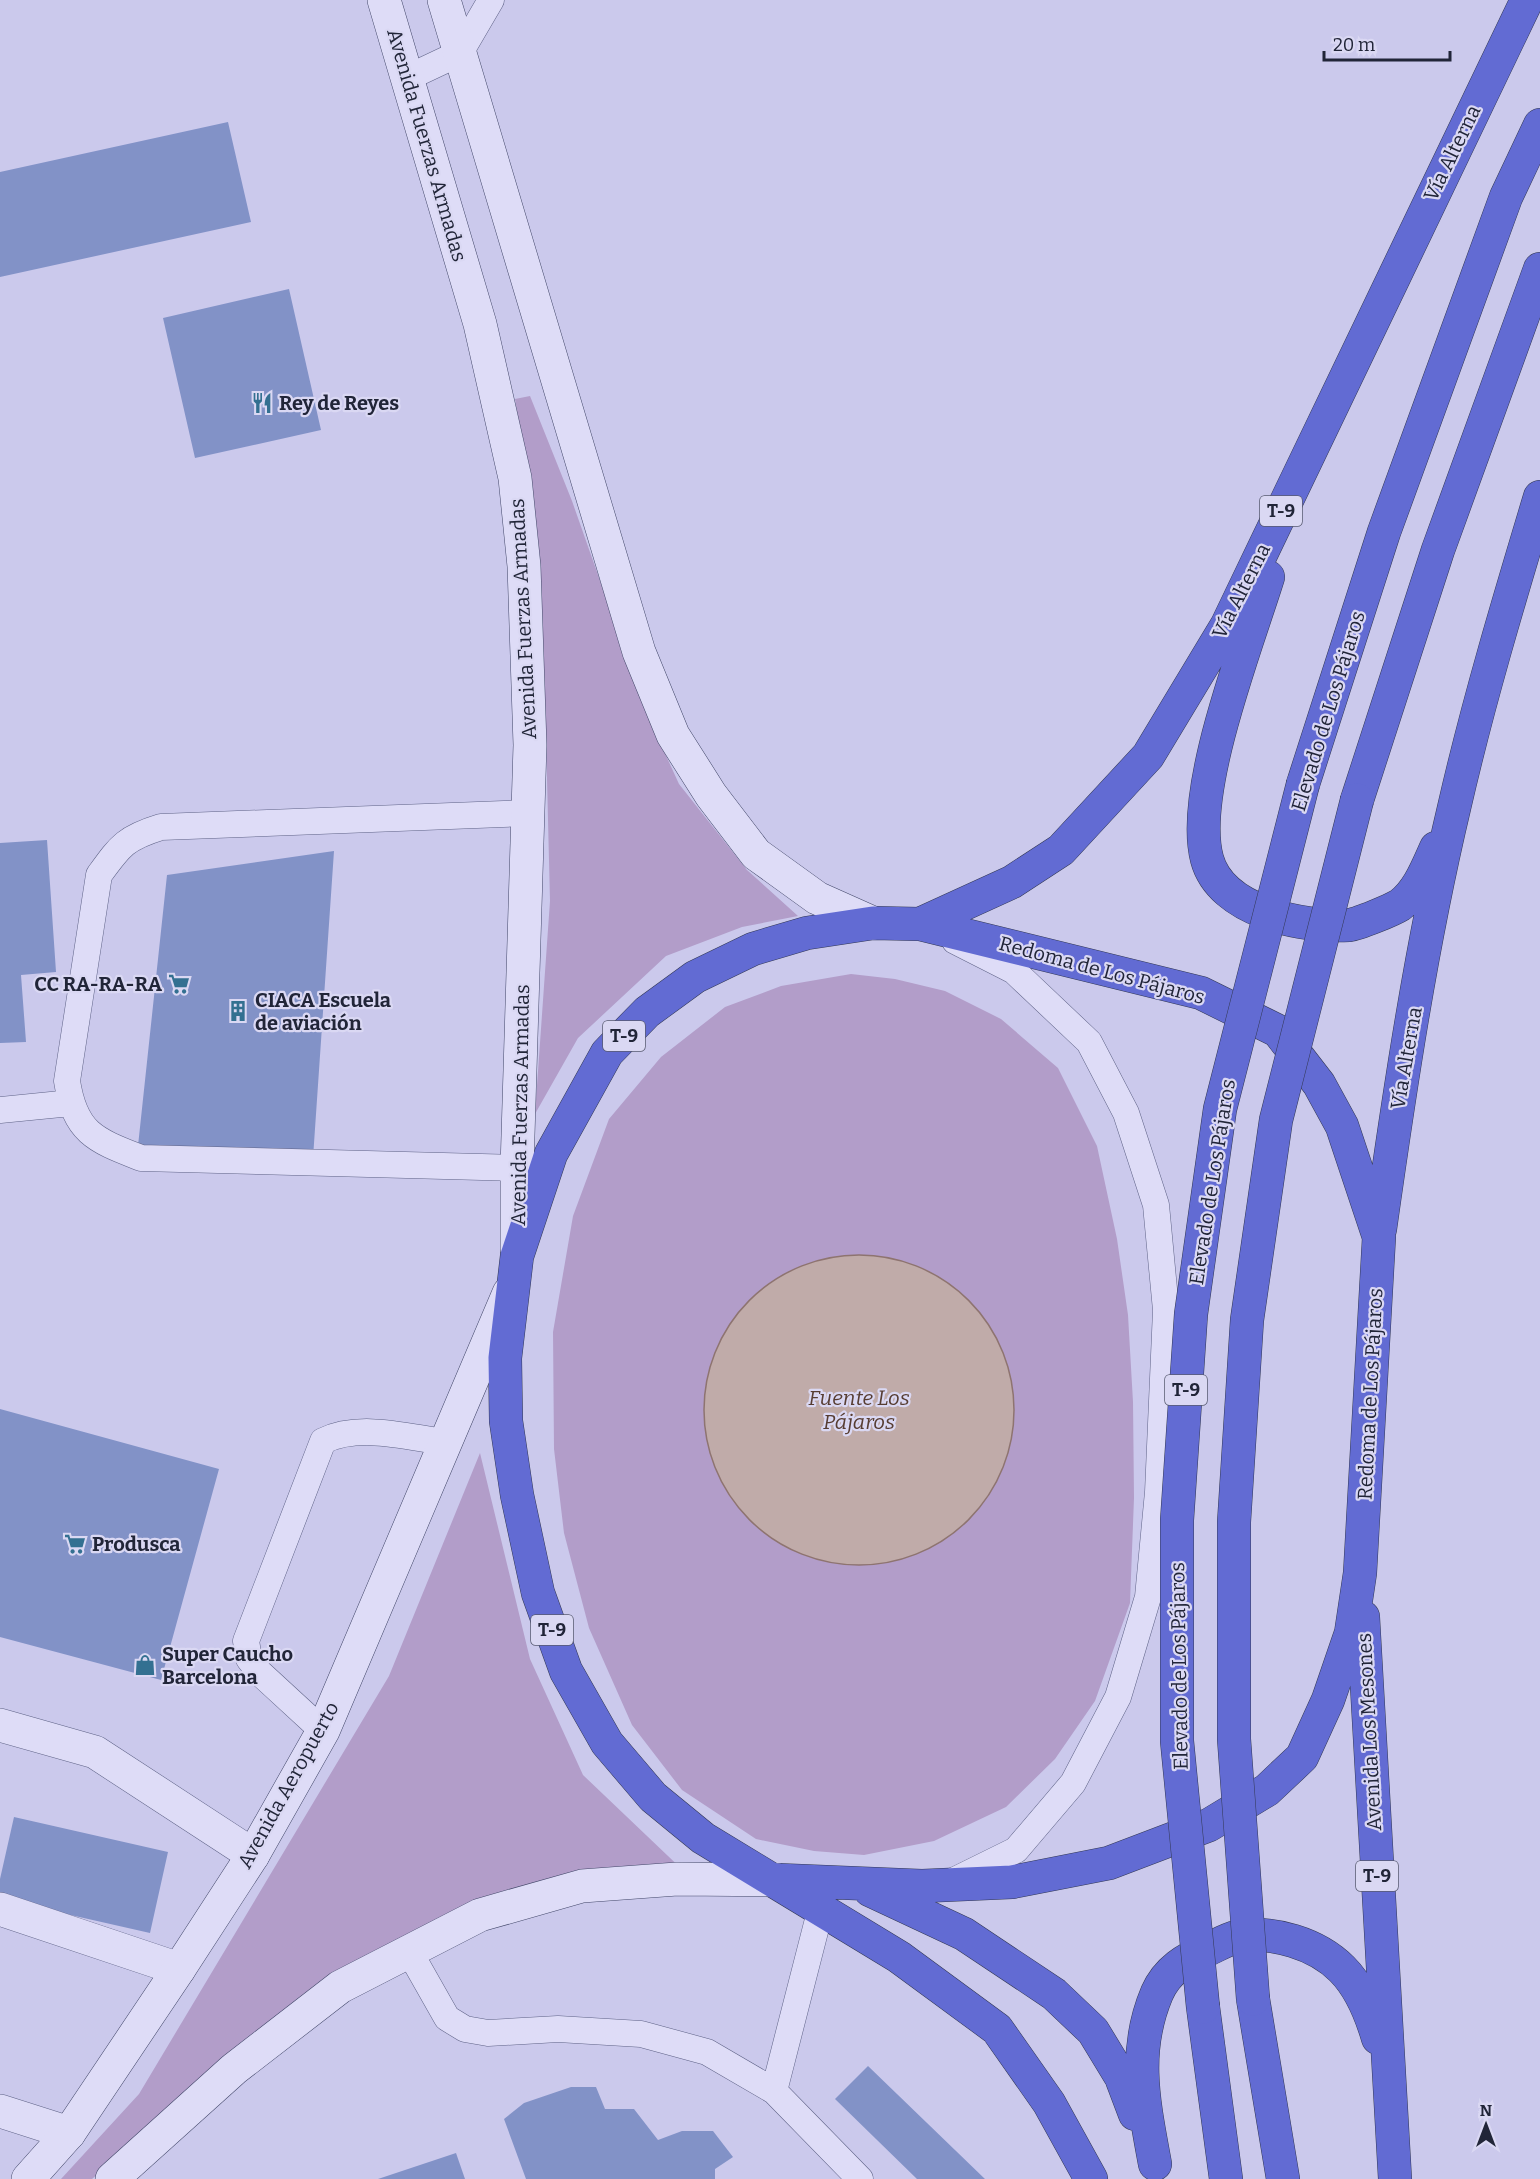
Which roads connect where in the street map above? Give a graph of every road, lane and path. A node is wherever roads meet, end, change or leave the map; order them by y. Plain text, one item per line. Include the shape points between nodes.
1 (384, 0) edge
2 (444, 0) edge
3 (491, 0) edge
4 (1527, 0) edge
5 (460, 52) junction
6 (407, 78) junction
7 (1540, 125) edge
8 (1540, 269) edge
9 (1301, 469) junction
10 (1540, 497) edge
11 (1454, 809) junction
12 (528, 813) junction
13 (873, 924) junction
14 (920, 924) junction
15 (70, 1103) junction
16 (0, 1110) edge
17 (517, 1168) junction
18 (1379, 1237) junction
19 (517, 1256) junction
20 (511, 1288) junction
21 (445, 1442) junction
22 (1360, 1573) junction
23 (0, 1725) edge
24 (323, 1731) junction
25 (253, 1855) junction
26 (777, 1880) junction
27 (857, 1884) junction
28 (943, 1885) junction
29 (821, 1908) junction
30 (0, 1909) edge
31 (409, 1951) junction
32 (179, 1969) junction
33 (1389, 2074) junction
34 (774, 2091) junction
35 (0, 2111) edge
36 (69, 2133) junction
37 (1156, 2172) edge
38 (28, 2179) edge
39 (112, 2179) edge
40 (860, 2179) edge
41 (1091, 2179) edge
42 (1226, 2179) edge
43 (1282, 2179) edge
44 (1395, 2179) edge

1 - 6 street, Avenida Fuerzas Armadas / T-9
2 - 5 street, T-9
3 - 5 lane
4 - 9 highway, Vía Alterna / T-9
5 - 6 lane
5 - 13 street, T-9 via 639,652 673,735 711,795 756,854 817,898
6 - 12 street, Avenida Fuerzas Armadas / T-9 via 480,324 515,477 524,566 530,745
7 - 42 highway, Elevado de Los Pájaros / T-9, bridge via 1506,196 1384,532 1303,784 1220,1109 1191,1314 1177,1520 1177,1741 1203,2007
8 - 43 highway, bridge via 1438,550 1358,800 1276,1120 1247,1320 1234,1522 1234,1739 1253,1999
9 - 11 highway, T-9 via 1215,749 1204,820 1207,859 1223,889 1245,903 1293,921 1351,925 1400,905 1423,878
9 - 14 highway, Vía Alterna / T-9 via 1227,625 1148,756 1061,850 1012,882
10 - 11 highway, Vía Alterna / T-9 via 1494,652
11 - 18 highway, Vía Alterna / T-9 via 1398,1104
12 - 15 lane via 161,827 134,835 99,875 67,1081
12 - 17 street, Avenida Fuerzas Armadas / T-9
13 - 14 highway, Redoma de Los Pájaros / T-9
13 - 19 highway, Redoma de Los Pájaros / T-9 via 807,933 753,949 695,977 647,1012 607,1053 551,1154
14 - 18 highway, Redoma de Los Pájaros / T-9 via 1201,993 1278,1031 1319,1084 1342,1126
14 - 28 lane, Redoma de Los Pájaros via 1014,971 1089,1042 1126,1113 1156,1205 1166,1310 1158,1492 1148,1597 1118,1697 1073,1783 1016,1850
15 - 16 lane
15 - 17 lane via 80,1125 98,1141 141,1158
17 - 19 street, Avenida Fuerzas Armadas / T-9
18 - 22 highway, Redoma de Los Pájaros / T-9
19 - 20 highway, Redoma de Los Pájaros / T-9
20 - 21 street, Avenida Aeropuerto
20 - 26 highway, Redoma de Los Pájaros / T-9 via 505,1358 508,1432 517,1495 538,1593 566,1671 607,1743 653,1797 703,1838
21 - 24 street, Avenida Aeropuerto
21 - 24 lane via 364,1432 339,1434 323,1442 246,1641 249,1659 260,1673
22 - 28 highway, Redoma de Los Pájaros / T-9 via 1351,1633 1328,1700 1302,1757 1267,1790 1209,1825 1109,1863 1012,1882
22 - 33 highway, Avenida Los Mesones / T-9
23 - 25 street via 95,1752
24 - 25 street, Avenida Aeropuerto
25 - 32 street, Avenida Aeropuerto
26 - 27 highway, Redoma de Los Pájaros / T-9
26 - 29 highway, T-9
26 - 31 street via 677,1879 582,1886 480,1915
27 - 28 highway, Redoma de Los Pájaros / T-9
27 - 37 highway, T-9 via 964,1934 1054,1994 1093,2031 1120,2077
29 - 34 lane
29 - 41 highway, T-9 via 899,1957 997,2029 1049,2103
30 - 32 street
31 - 34 lane via 447,2018 465,2029 488,2034 558,2029 641,2034 707,2052
31 - 39 street via 340,1987 234,2069
32 - 36 street, Avenida Aeropuerto
33 - 37 highway, T-9 via 1370,2011 1343,1970 1314,1948 1276,1936 1236,1937 1182,1961 1158,1991 1146,2026 1141,2081
33 - 44 highway, Avenida Los Mesones / T-9
34 - 40 lane
35 - 36 street
36 - 38 street, Avenida Aeropuerto

